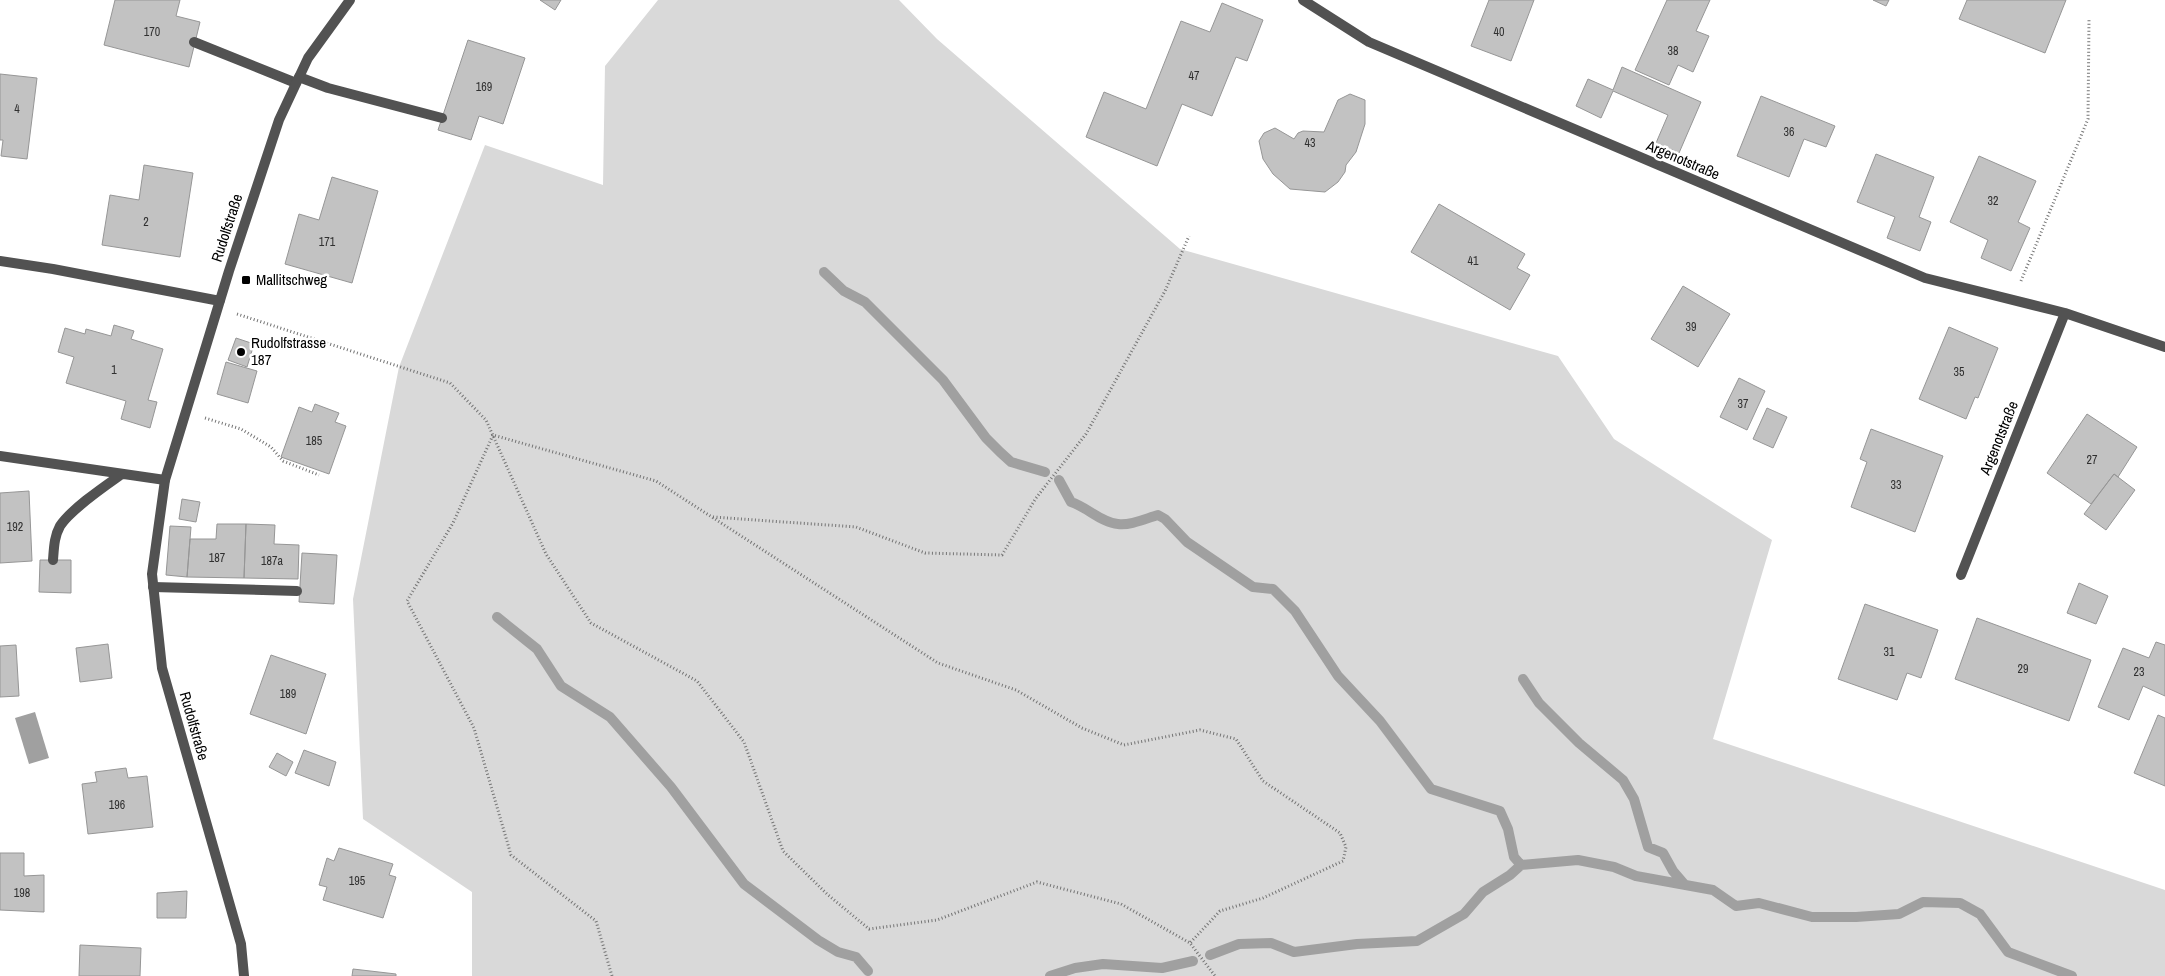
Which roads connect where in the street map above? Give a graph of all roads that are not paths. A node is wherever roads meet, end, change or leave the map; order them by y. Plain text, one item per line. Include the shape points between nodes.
1 (350, 0) edge
2 (1303, 0) edge
3 (194, 42) dead end
4 (298, 80) junction
5 (442, 118) dead end
6 (0, 261) edge
7 (219, 304) junction
8 (2065, 313) junction
9 (2165, 347) edge
10 (0, 456) edge
11 (122, 474) junction
12 (165, 480) junction
13 (53, 560) dead end
14 (1962, 575) dead end
15 (153, 586) junction
16 (297, 591) dead end
17 (244, 976) edge

1 - 4 street, Rudolfstraße via 308,58
2 - 8 street, Argenotstraße via 1369,42 1925,278
3 - 4 street
4 - 5 street
4 - 7 street, Rudolfstraße via 279,120
6 - 7 street
7 - 12 street, Rudolfstraße
8 - 9 street, Argenotstraße
8 - 14 street, Argenotstraße
10 - 11 street
11 - 12 street
11 - 13 street via 95,493 61,525 55,540
12 - 15 street, Rudolfstraße
15 - 16 street
15 - 17 street, Rudolfstraße via 162,668 241,944

